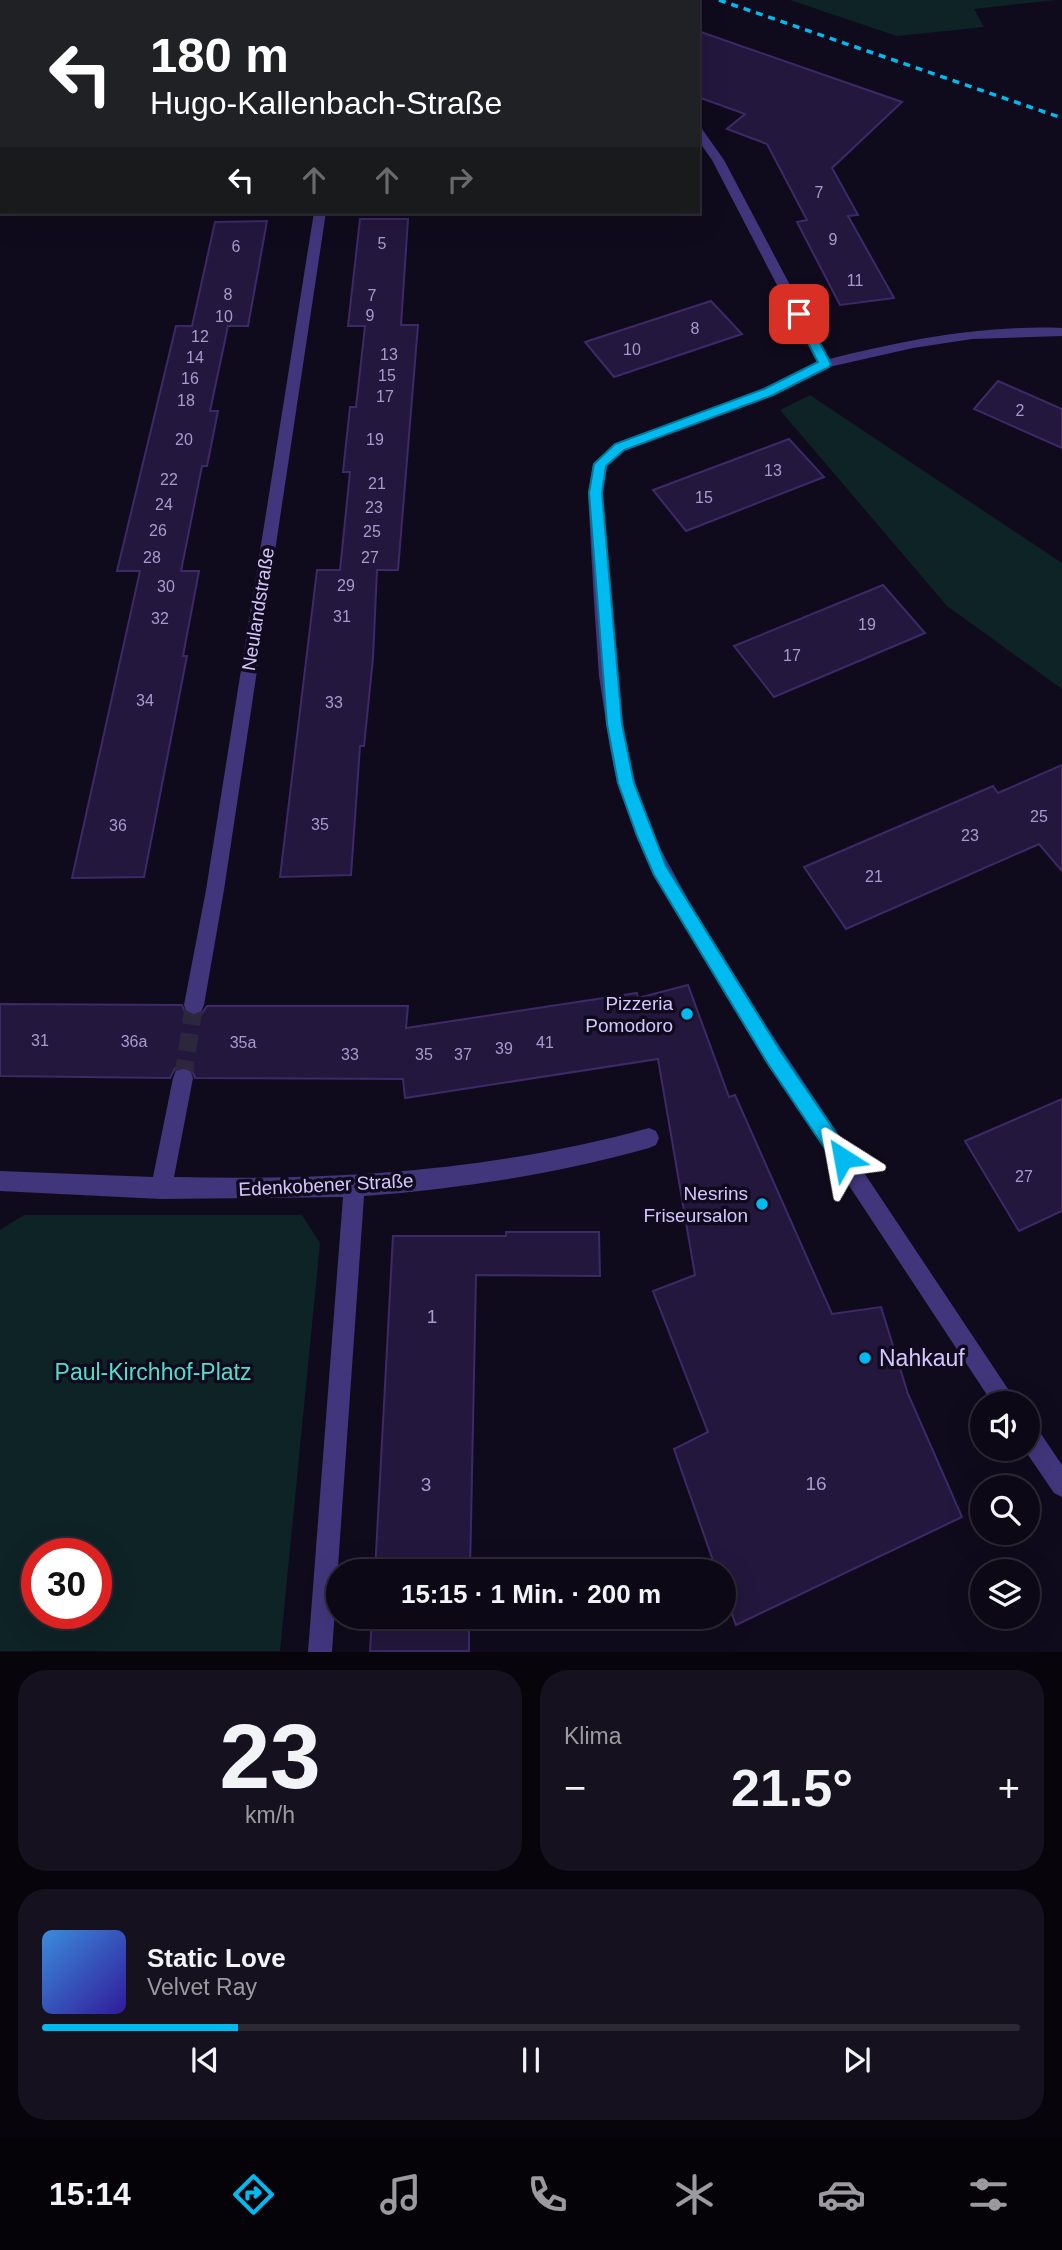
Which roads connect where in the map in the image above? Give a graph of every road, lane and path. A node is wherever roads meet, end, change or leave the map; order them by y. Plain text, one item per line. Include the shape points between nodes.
1 (700, 134) edge
2 (320, 214) edge
3 (1062, 332) edge
4 (825, 364) junction
5 (194, 1006) tunnel mouth
6 (183, 1078) tunnel mouth
7 (649, 1138) dead end
8 (0, 1181) edge
9 (354, 1186) junction
10 (161, 1189) junction
11 (998, 1391) edge
12 (1040, 1452) edge
13 (1062, 1485) edge
14 (320, 1651) edge

1 - 4 street
2 - 5 street, Neulandstraße
3 - 4 street via 973,334 906,344
4 - 11 street via 769,392 619,447 600,464 595,493 614,724 626,783 660,870 775,1058
6 - 10 street
7 - 9 street, Edenkobener Straße via 552,1163 454,1178
8 - 10 street, Edenkobener Straße
9 - 10 street, Edenkobener Straße
9 - 14 street
12 - 13 street

